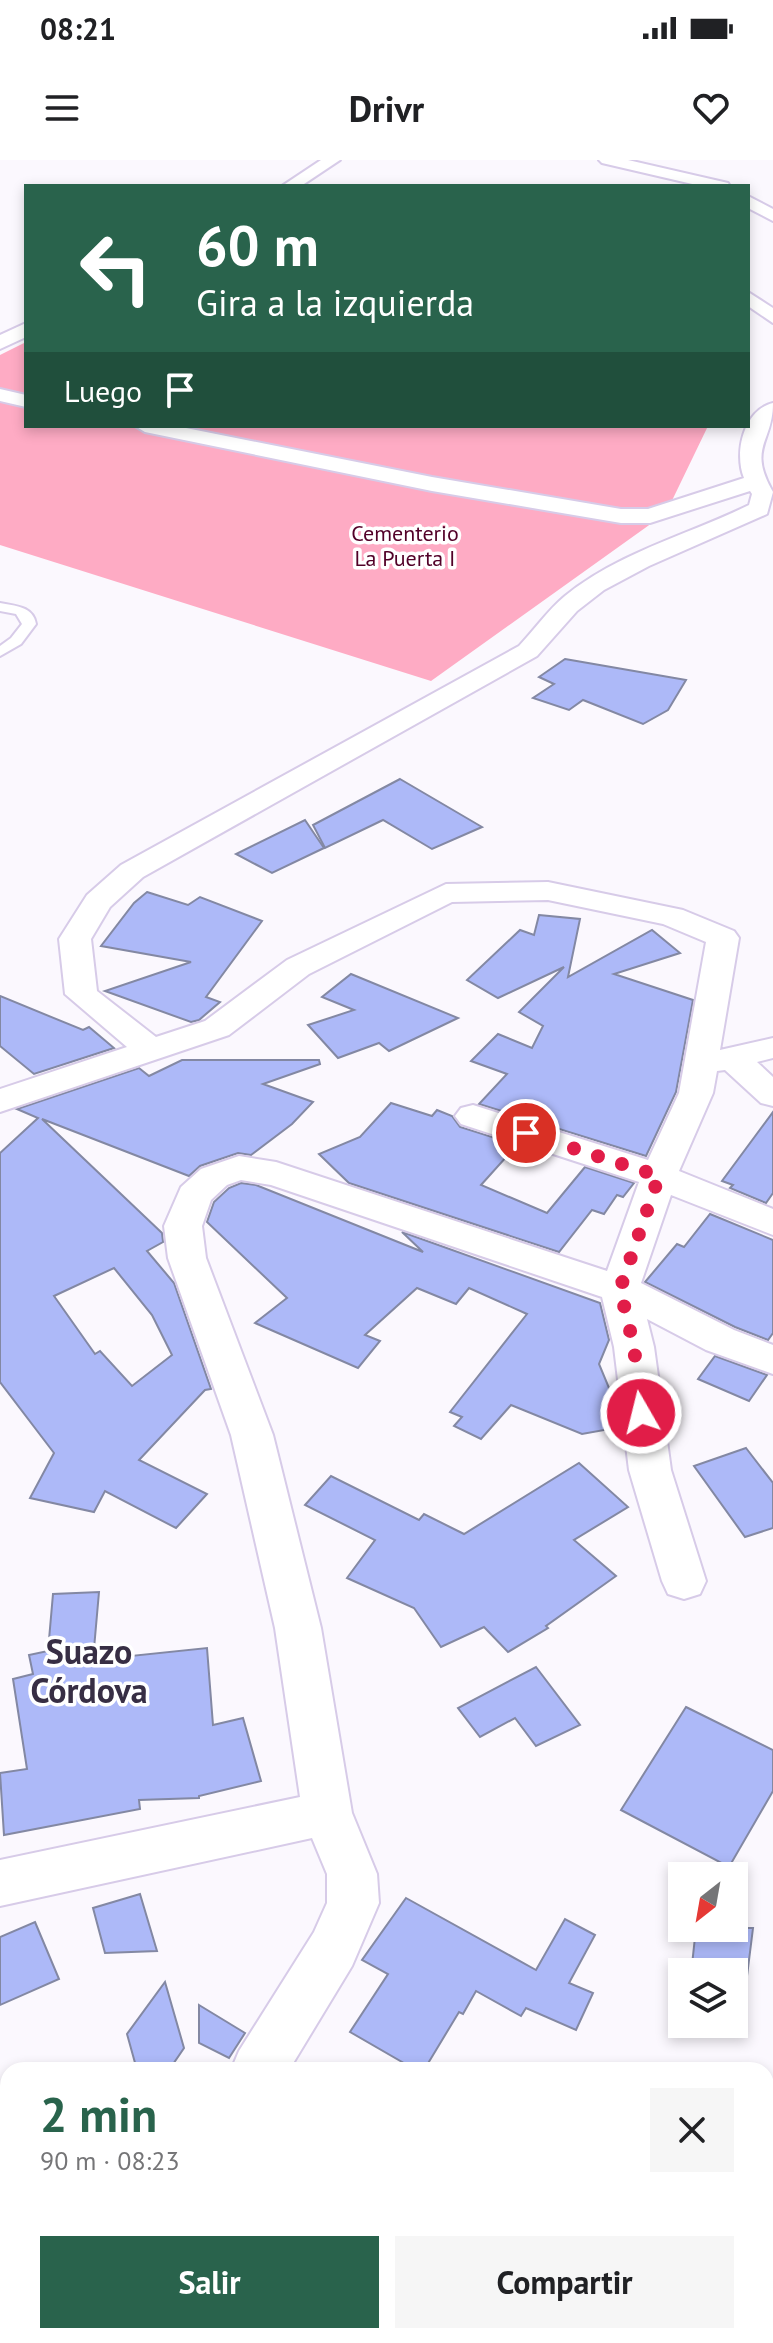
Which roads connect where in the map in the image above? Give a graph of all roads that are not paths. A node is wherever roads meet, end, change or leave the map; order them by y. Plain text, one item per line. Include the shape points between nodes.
1 (332, 160) edge
2 (607, 160) edge
3 (293, 184) edge
4 (713, 184) edge
5 (750, 202) edge
6 (773, 216) edge
7 (750, 299) edge
8 (773, 317) edge
9 (24, 330) edge
10 (0, 343) edge
11 (0, 395) edge
12 (24, 401) edge
13 (773, 409) edge
14 (155, 428) edge
15 (755, 482) junction
16 (0, 607) edge
17 (0, 652) edge
18 (773, 1048) edge
19 (151, 1050) junction
20 (716, 1062) junction
21 (0, 1077) edge
22 (36, 1086) junction
23 (773, 1095) edge
24 (0, 1101) edge
25 (473, 1116) dead end
26 (659, 1176) junction
27 (773, 1223) edge
28 (620, 1289) junction
29 (773, 1360) edge
30 (684, 1581) dead end
31 (327, 1813) junction
32 (0, 1883) edge
33 (263, 2062) edge

1 - 3 street
2 - 4 street
5 - 6 street
7 - 8 street
9 - 10 street
11 - 12 street
13 - 15 street via 752,434 749,456
14 - 15 street via 621,516 650,516
15 - 19 street via 763,494 759,509 614,576 574,601 528,651 132,871 98,902 75,939 81,994
16 - 17 lane via 20,611 29,624
18 - 20 street
19 - 20 street via 217,1028 298,967 446,893 548,891 672,917 723,938
19 - 22 street
20 - 23 street
20 - 26 street via 696,1093
21 - 22 street
22 - 24 street
25 - 26 street
26 - 27 street
26 - 28 street
28 - 29 street via 720,1340
28 - 30 street via 634,1347 650,1470
28 - 31 street via 276,1174 239,1168 214,1177 194,1195 183,1226 187,1258 252,1435 298,1628
31 - 32 street
31 - 33 street via 352,1874 353,1903 333,1949

